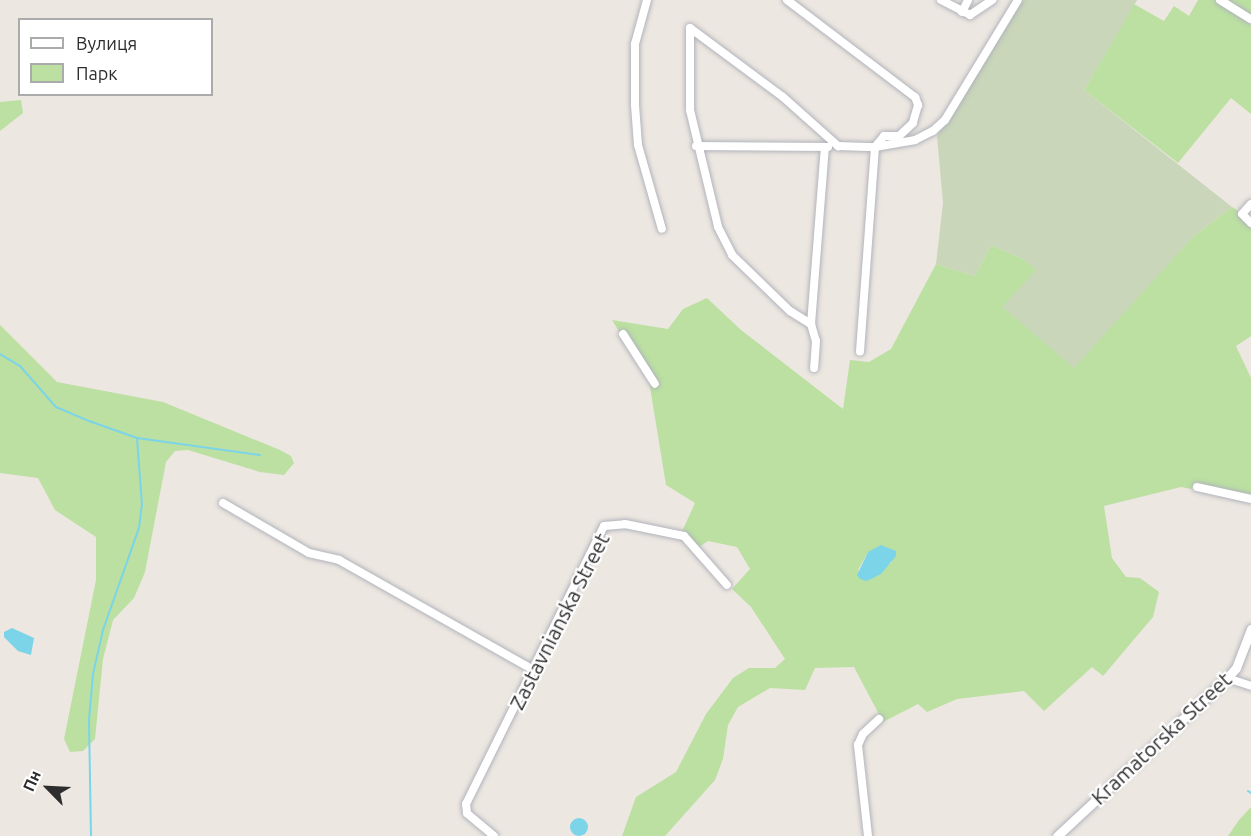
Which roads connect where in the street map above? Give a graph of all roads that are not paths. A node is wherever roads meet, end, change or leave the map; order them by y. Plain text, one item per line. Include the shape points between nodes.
1 (647, 0) edge
2 (787, 0) edge
3 (941, 0) edge
4 (968, 0) edge
5 (992, 0) edge
6 (1018, 0) edge
7 (1220, 0) edge
8 (962, 12) junction
9 (1251, 19) edge
10 (696, 146) junction
11 (838, 146) junction
12 (875, 147) junction
13 (825, 148) junction
14 (1251, 204) edge
15 (1251, 223) edge
16 (662, 229) dead end
17 (811, 324) junction
18 (623, 334) dead end
19 (860, 351) dead end
20 (814, 368) dead end
21 (655, 384) dead end
22 (1197, 487) dead end
23 (1251, 499) edge
24 (223, 503) dead end
25 (727, 585) dead end
26 (1251, 629) edge
27 (532, 669) junction
28 (1227, 678) junction
29 (1251, 686) edge
30 (879, 718) dead end
31 (494, 836) edge
32 (868, 836) edge
33 (1057, 836) edge

1 - 16 street via 635,44 635,105 638,145
2 - 12 street via 915,97 918,105 913,123 899,136 884,136
3 - 8 street
4 - 8 street
5 - 8 street via 980,12
6 - 12 street via 933,131 915,140
7 - 9 street
10 - 11 street via 690,110 690,28 783,97
10 - 13 street
10 - 17 street via 718,227 732,255 790,311
11 - 12 street
11 - 13 street
12 - 19 street
13 - 17 street
14 - 15 street via 1242,214
17 - 20 street via 816,341
18 - 21 street
22 - 23 street
24 - 27 street via 309,553 339,560
25 - 27 street, Zastavnianska Street via 684,536 626,524 604,526
26 - 28 street, Kramatorska Street via 1236,668
27 - 31 street, Zastavnianska Street via 465,807
28 - 29 street
28 - 33 street, Kramatorska Street
30 - 32 street via 858,745

